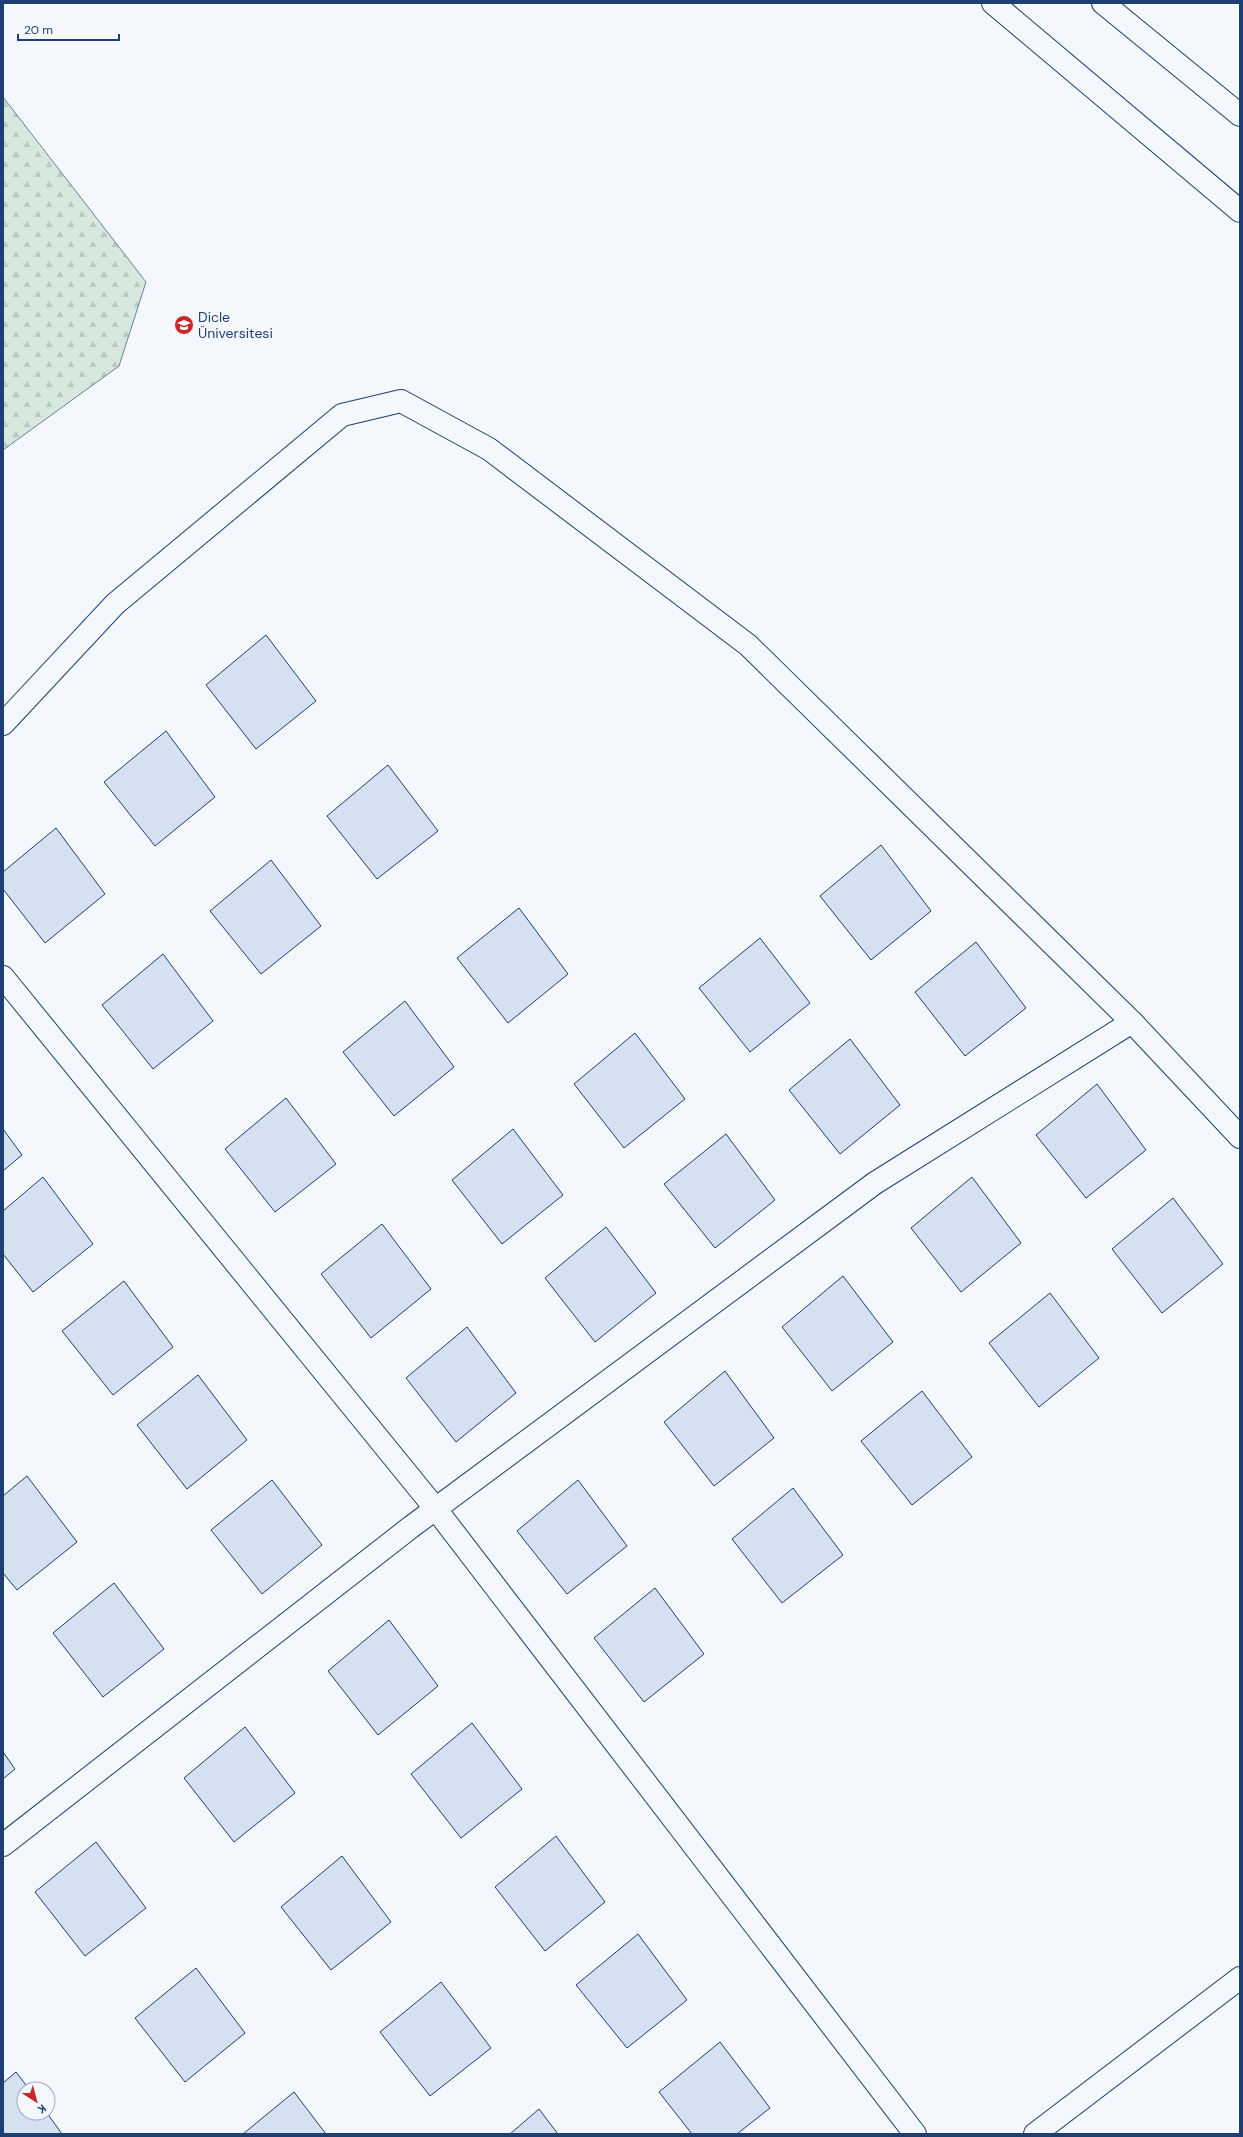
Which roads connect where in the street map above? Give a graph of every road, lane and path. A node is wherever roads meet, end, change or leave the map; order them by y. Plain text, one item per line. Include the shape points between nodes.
1 (993, 3) edge
2 (1103, 3) edge
3 (1240, 115) edge
4 (1240, 211) edge
5 (3, 724) edge
6 (3, 977) edge
7 (1132, 1022) junction
8 (1240, 1137) edge
9 (435, 1508) junction
10 (3, 1844) edge
11 (1240, 1978) edge
12 (915, 2134) edge
13 (1035, 2134) edge

1 - 4 street
2 - 3 street
5 - 7 street via 115,604 342,415 401,401 489,449 748,645
6 - 9 street
7 - 8 street
7 - 9 street via 875,1183
9 - 10 street
9 - 12 street
11 - 13 street

